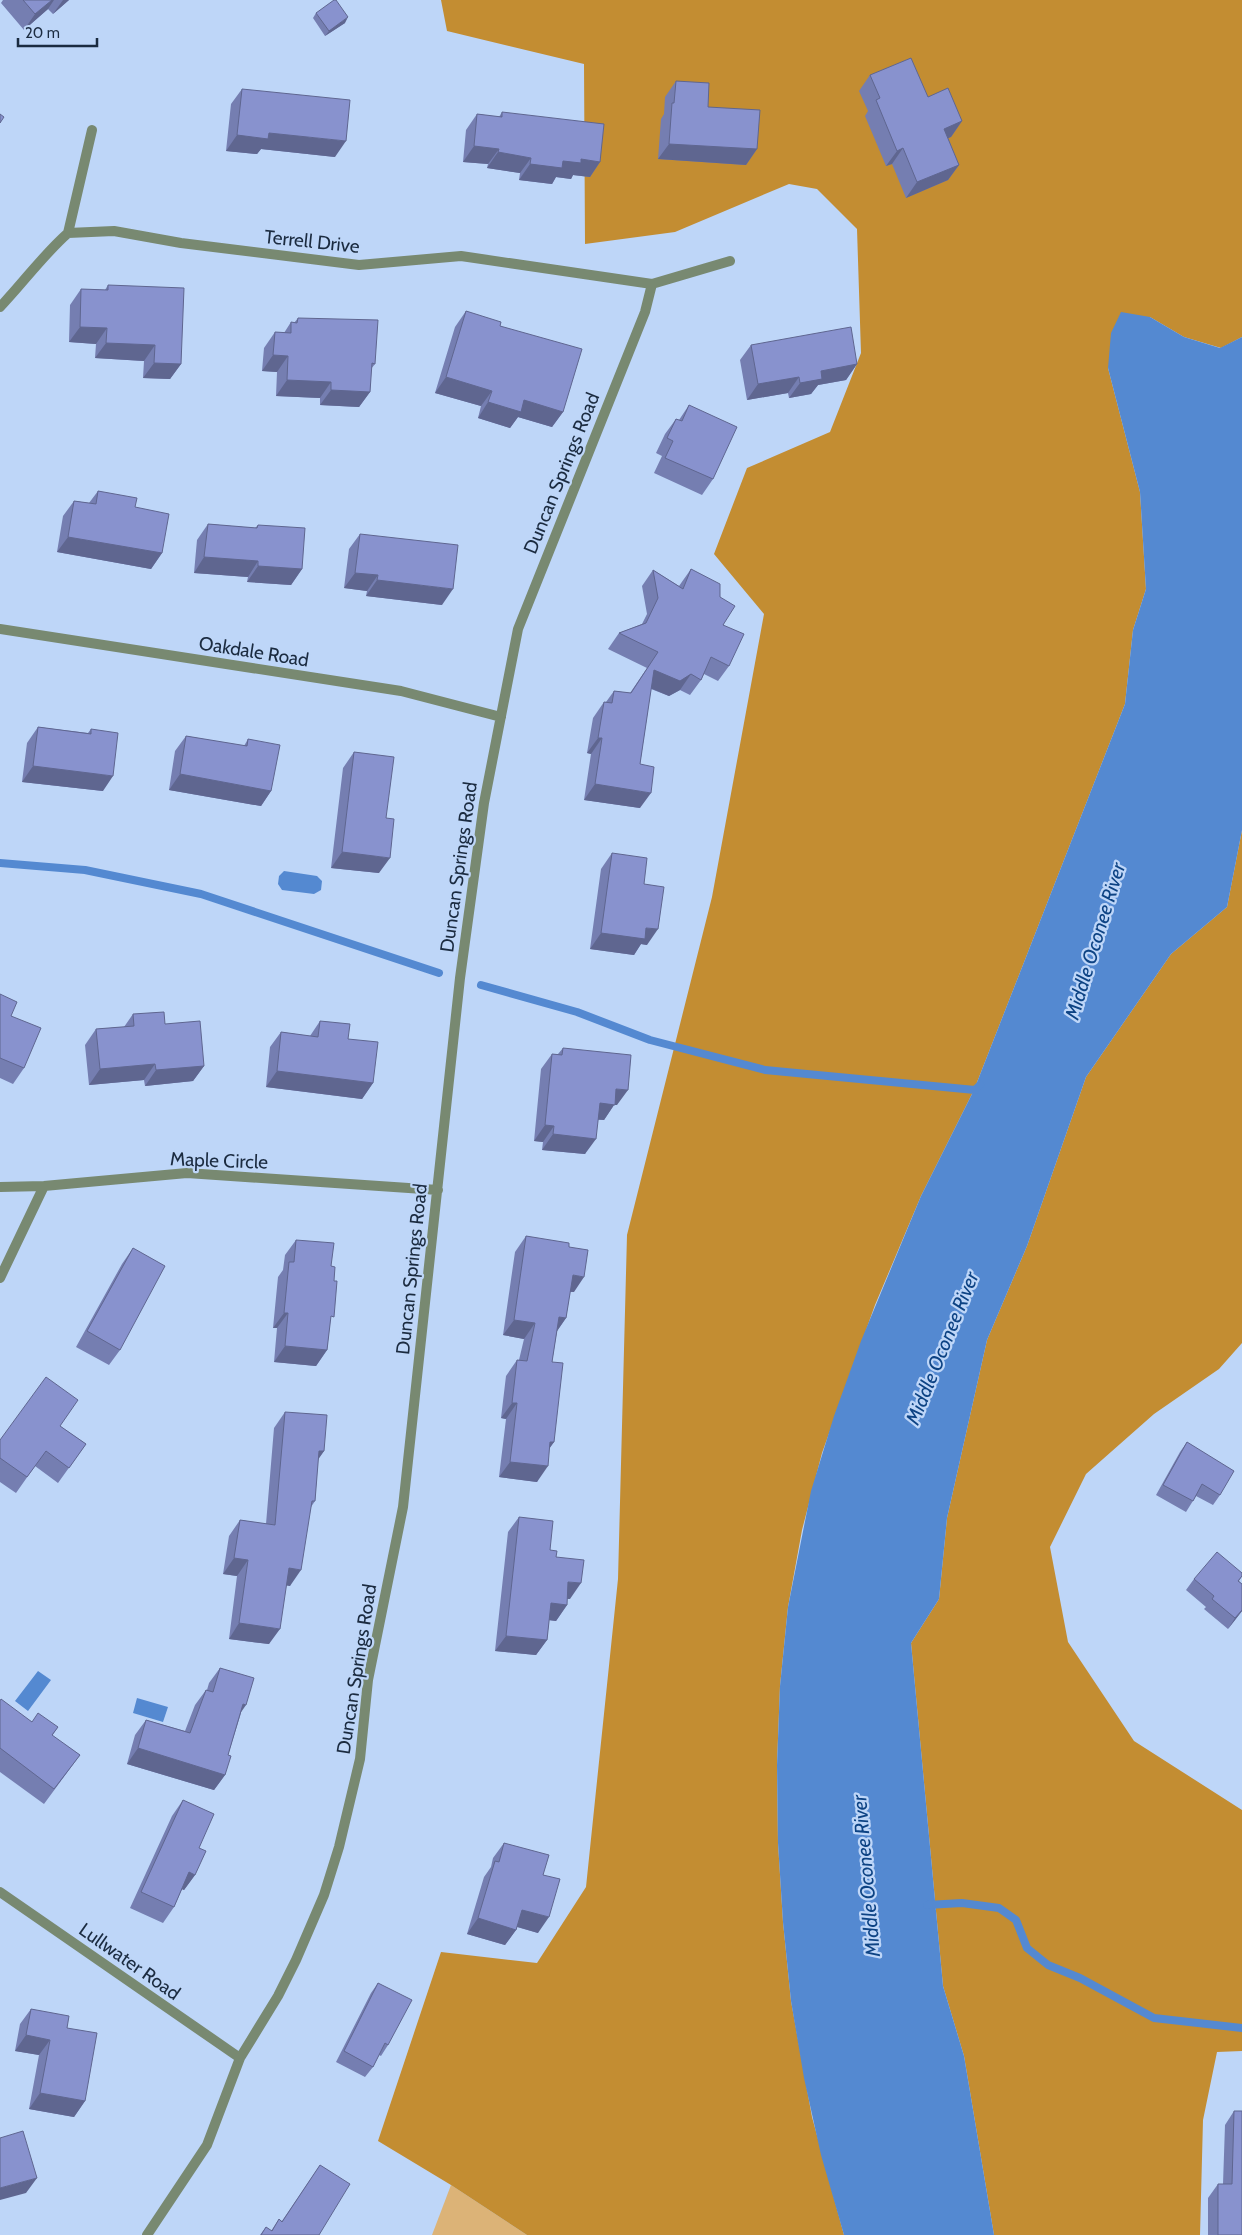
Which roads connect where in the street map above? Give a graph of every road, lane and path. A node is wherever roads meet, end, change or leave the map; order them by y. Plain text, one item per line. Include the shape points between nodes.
1 (92, 130) dead end
2 (68, 233) junction
3 (730, 262) dead end
4 (652, 284) junction
5 (0, 307) edge
6 (0, 629) edge
7 (501, 716) junction
8 (44, 1186) junction
9 (0, 1187) edge
10 (438, 1190) junction
11 (0, 1278) edge
12 (0, 1892) edge
13 (240, 2058) junction
14 (147, 2235) edge

1 - 2 street
2 - 4 street, Terrell Drive via 114,232 359,265 461,256
2 - 5 street
3 - 4 street
4 - 7 street, Duncan Springs Road via 645,312 518,629
6 - 7 street, Oakdale Road via 401,691
7 - 10 street, Duncan Springs Road via 484,803 460,978
8 - 9 street, Maple Circle
8 - 10 street, Maple Circle via 187,1173
8 - 11 street
10 - 13 street, Duncan Springs Road via 403,1507 368,1680 360,1759 340,1847 324,1895 282,1989
12 - 13 street, Lullwater Road
13 - 14 street, Duncan Springs Road via 207,2146

